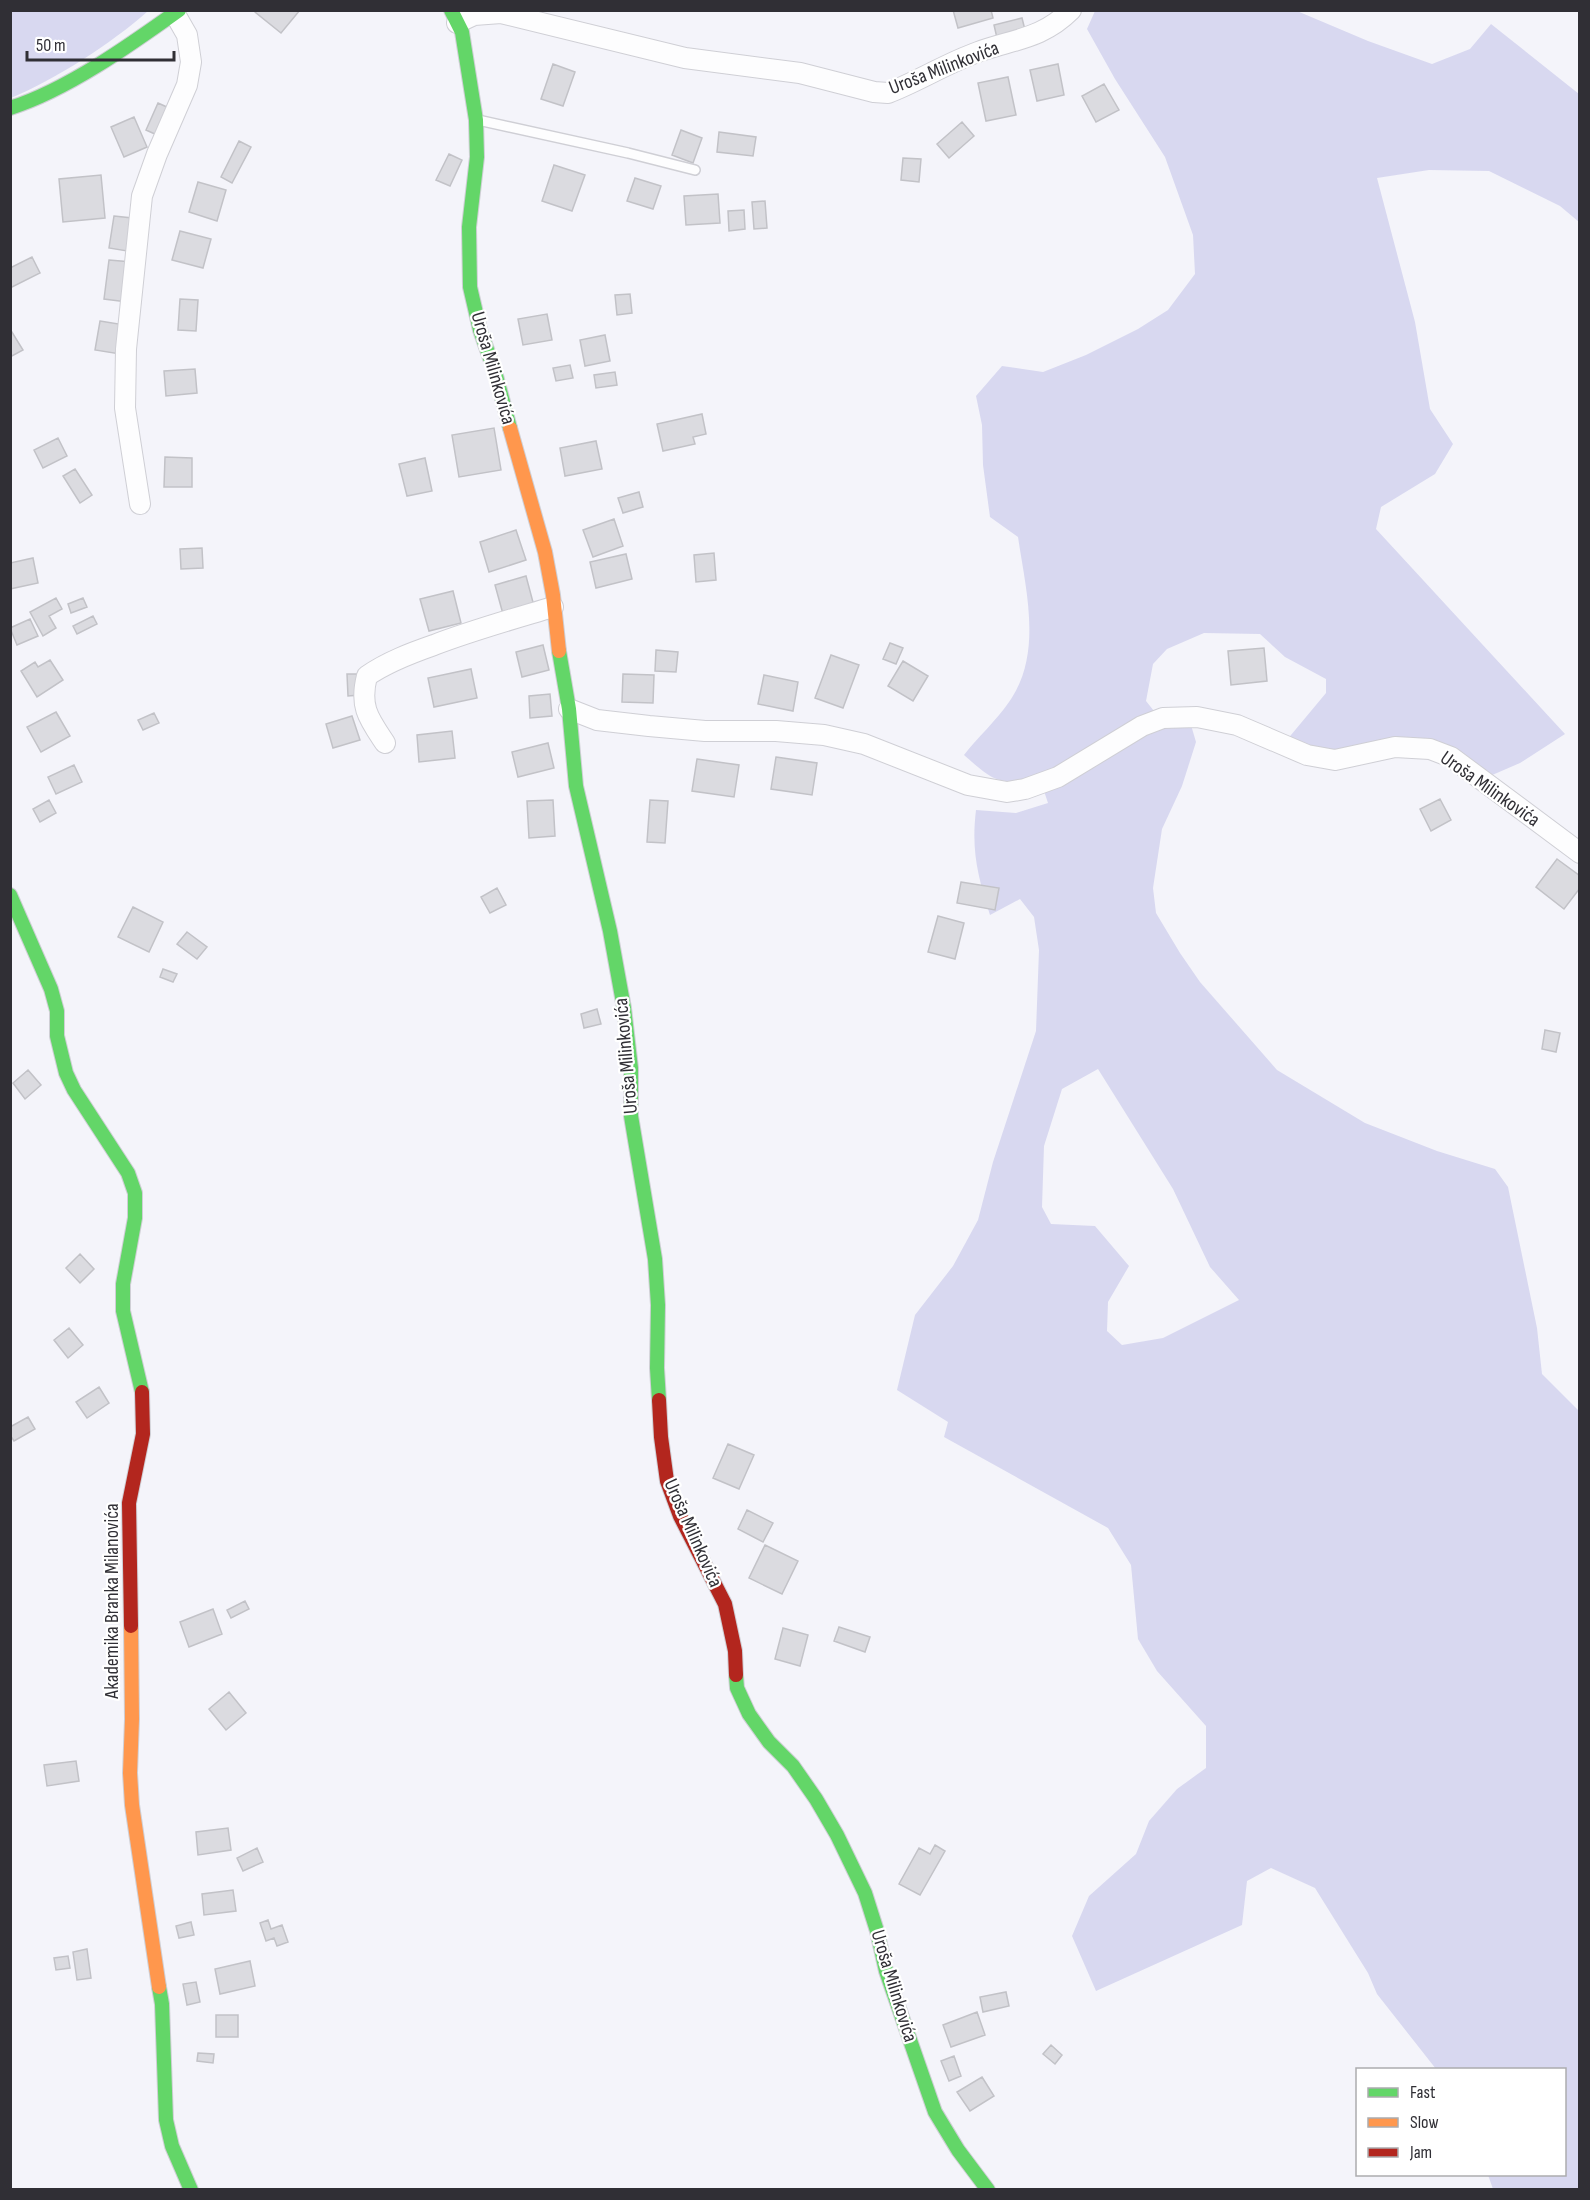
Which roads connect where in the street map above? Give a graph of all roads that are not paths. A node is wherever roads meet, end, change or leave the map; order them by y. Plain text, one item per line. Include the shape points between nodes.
1 (1071, 10) edge
2 (177, 12) edge
3 (454, 16) edge
4 (10, 108) edge
5 (476, 120) junction
6 (695, 170) dead end
7 (140, 504) dead end
8 (553, 607) junction
9 (569, 710) junction
10 (385, 743) dead end
11 (1580, 853) edge
12 (10, 895) edge
13 (191, 2190) edge
14 (988, 2190) edge

1 - 3 street, Uroša Milinkovića via 1045,31 978,52 888,93 800,73 685,58 501,13
2 - 4 street via 36,100
2 - 7 street via 187,35 191,62 187,85 142,196 126,349 125,408
3 - 5 street, Uroša Milinkovića via 462,32
5 - 6 lane
5 - 8 street, Uroša Milinkovića via 477,157 469,227 470,287 545,552
8 - 9 street, Uroša Milinkovića
8 - 10 street via 466,633 367,676 363,693 367,716
9 - 11 street, Uroša Milinkovića via 597,720 649,726 824,735 864,744 968,785 1007,792 1058,777 1142,726 1163,718 1197,717 1237,724 1307,755 1335,760 1395,747 1430,749 1451,757
9 - 14 street, Uroša Milinkovića via 576,786 624,1008 631,1068 631,1116 655,1259 657,1368 667,1481 725,1604 735,1651 737,1688 745,1706 816,1798 837,1835 865,1893 886,1971 935,2112
12 - 13 street, Akademika Branka Milanovića via 51,988 66,1073 128,1173 135,1193 135,1218 123,1284 123,1311 142,1391 144,1417 129,1503 130,1773 162,2004 166,2120 172,2146

